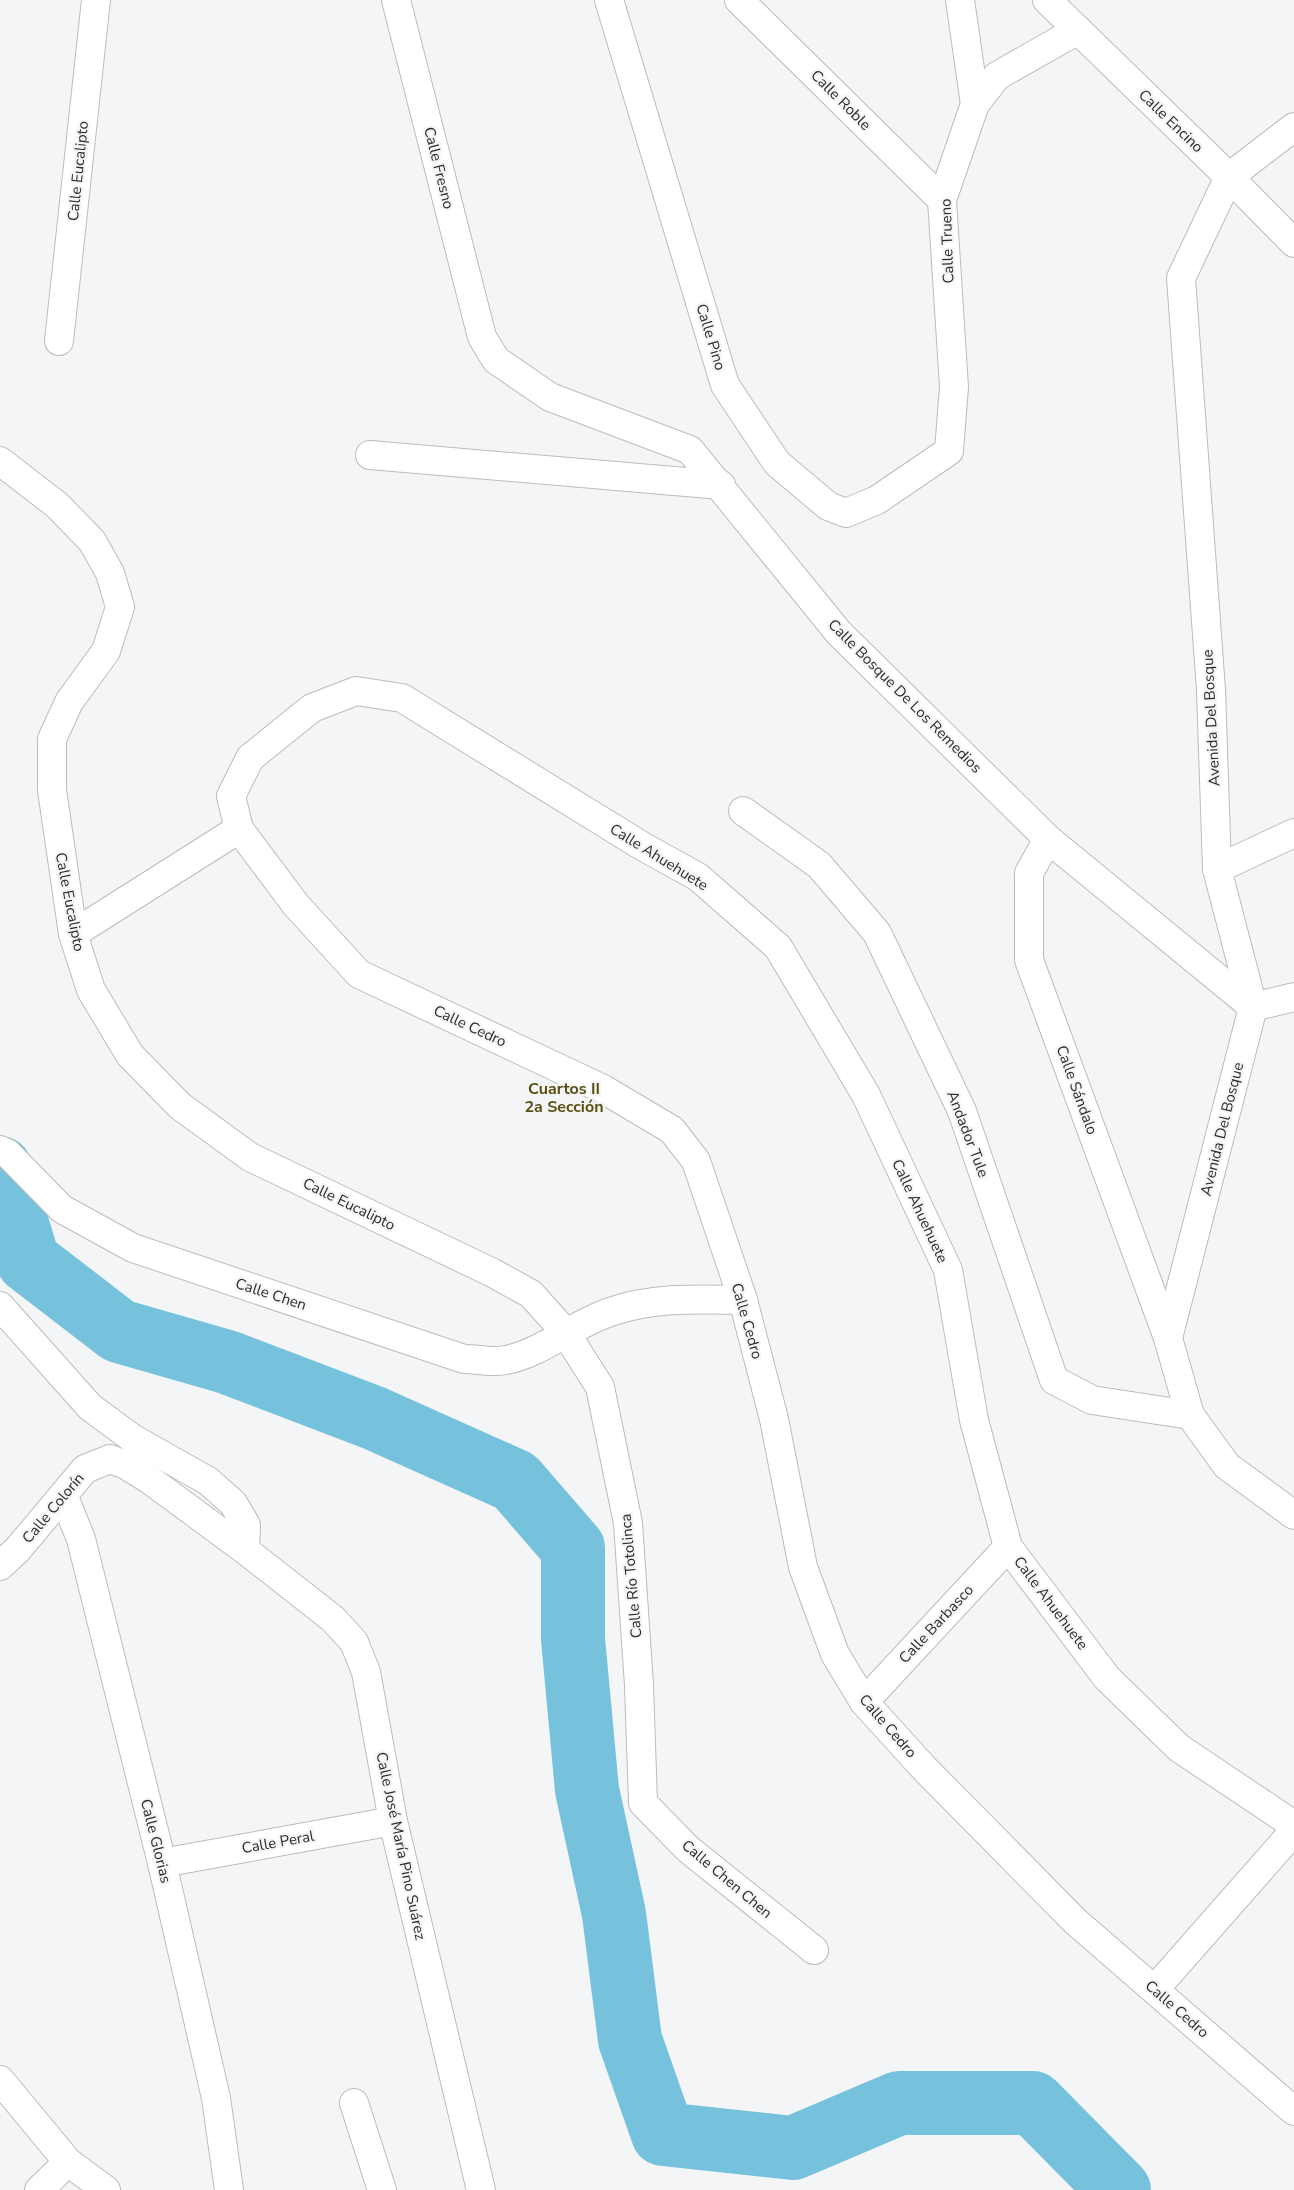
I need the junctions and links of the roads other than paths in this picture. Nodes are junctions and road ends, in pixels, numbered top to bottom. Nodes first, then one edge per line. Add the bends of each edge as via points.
1 (96, 0) edge
2 (396, 0) edge
3 (609, 0) edge
4 (739, 0) edge
5 (960, 0) edge
6 (1047, 0) edge
7 (1078, 30) junction
8 (975, 104) junction
9 (1294, 127) edge
10 (1229, 177) junction
11 (942, 200) junction
12 (1294, 243) edge
13 (482, 336) joint
14 (59, 341) dead end
15 (949, 451) joint
16 (370, 455) dead end
17 (0, 461) edge
18 (721, 485) junction
19 (402, 698) joint
20 (743, 811) dead end
21 (240, 828) junction
22 (1294, 833) edge
23 (1048, 839) junction
24 (1217, 869) junction
25 (74, 934) junction
26 (1294, 996) edge
27 (1253, 1007) junction
28 (3, 1151) edge
29 (743, 1300) junction
30 (0, 1306) edge
31 (565, 1332) junction
32 (1168, 1338) junction
33 (1190, 1415) junction
34 (110, 1458) joint
35 (64, 1497) junction
36 (1294, 1515) edge
37 (1008, 1547) junction
38 (246, 1550) junction
39 (0, 1566) edge
40 (864, 1702) junction
41 (643, 1803) joint
42 (393, 1821) junction
43 (1294, 1825) edge
44 (1294, 1831) edge
45 (162, 1863) junction
46 (814, 1950) dead end
47 (1156, 1989) junction
48 (0, 2080) edge
49 (354, 2103) dead end
50 (1294, 2111) edge
51 (68, 2162) junction
52 (40, 2190) edge
53 (106, 2190) edge
54 (229, 2190) edge
55 (382, 2190) edge
56 (481, 2190) edge

1 - 14 street, Calle Eucalipto
2 - 13 street, Calle Fresno
3 - 15 street, Calle Pino via 725,385 777,463 828,506 846,513 877,500
4 - 11 street, Calle Roble
5 - 8 street
6 - 7 street, Calle Encino
7 - 8 street, Calle Trueno via 997,76
7 - 10 street, Calle Encino
8 - 11 street, Calle Trueno
9 - 10 street, Avenida Del Bosque
10 - 12 street, Calle Encino
10 - 24 street, Avenida Del Bosque via 1181,278 1211,690
11 - 15 street, Calle Trueno via 954,387
13 - 18 street, Calle Bosque De Los Remedios via 496,360 550,397 690,450
16 - 18 street
17 - 25 street, Calle Eucalipto via 57,504 92,541 110,573 120,607 106,651 70,702 52,739 52,790
18 - 23 street, Calle Bosque De Los Remedios via 840,633
19 - 21 street, Calle Cedro via 356,691 312,708 250,758 231,796
19 - 37 street, Calle Ahuehuete via 698,877 778,947 866,1095 948,1270 974,1420
20 - 33 street, Andador Tule via 819,865 877,933 962,1111 1054,1380 1092,1400
21 - 25 street
21 - 29 street, Calle Cedro via 296,905 359,974 603,1089 672,1130 696,1162
22 - 24 street
23 - 27 street, Calle Bosque De Los Remedios
23 - 32 street, Calle Sándalo via 1028,873 1029,960
24 - 27 street, Avenida Del Bosque
25 - 31 street, Calle Eucalipto via 91,990 130,1055 180,1106 250,1157 531,1294
26 - 27 street
27 - 32 street, Avenida Del Bosque
28 - 31 street, Calle Chen via 62,1209 133,1248 464,1358 505,1361 539,1349
29 - 31 street, Calle Chen via 684,1298 646,1304 610,1311
29 - 40 street, Calle Cedro via 774,1419 803,1566 835,1654
30 - 38 street via 90,1407 132,1438 208,1481 233,1503 246,1525
31 - 41 street, Calle Río Totolinca via 600,1387 628,1523
32 - 33 street, Calle Sándalo
33 - 36 street via 1227,1466
34 - 35 street, Calle Colorín via 85,1469
34 - 38 street, Calle José María Pino Suárez via 150,1480
35 - 39 street, Calle Colorín
35 - 45 street, Calle Glorias via 81,1539
37 - 40 street, Calle Barbasco
37 - 43 street, Calle Ahuehuete via 1107,1678 1179,1748
38 - 42 street, Calle José María Pino Suárez via 333,1619 354,1642 366,1672
40 - 47 street, Calle Cedro via 923,1767 1075,1921
41 - 46 street, Calle Chen Chen via 688,1849
42 - 45 street, Calle Peral
42 - 56 street, Calle José María Pino Suárez
44 - 47 street
45 - 54 street, Calle Glorias via 216,2098
47 - 50 street, Calle Cedro
48 - 51 street
49 - 55 street
51 - 52 street
51 - 53 street

